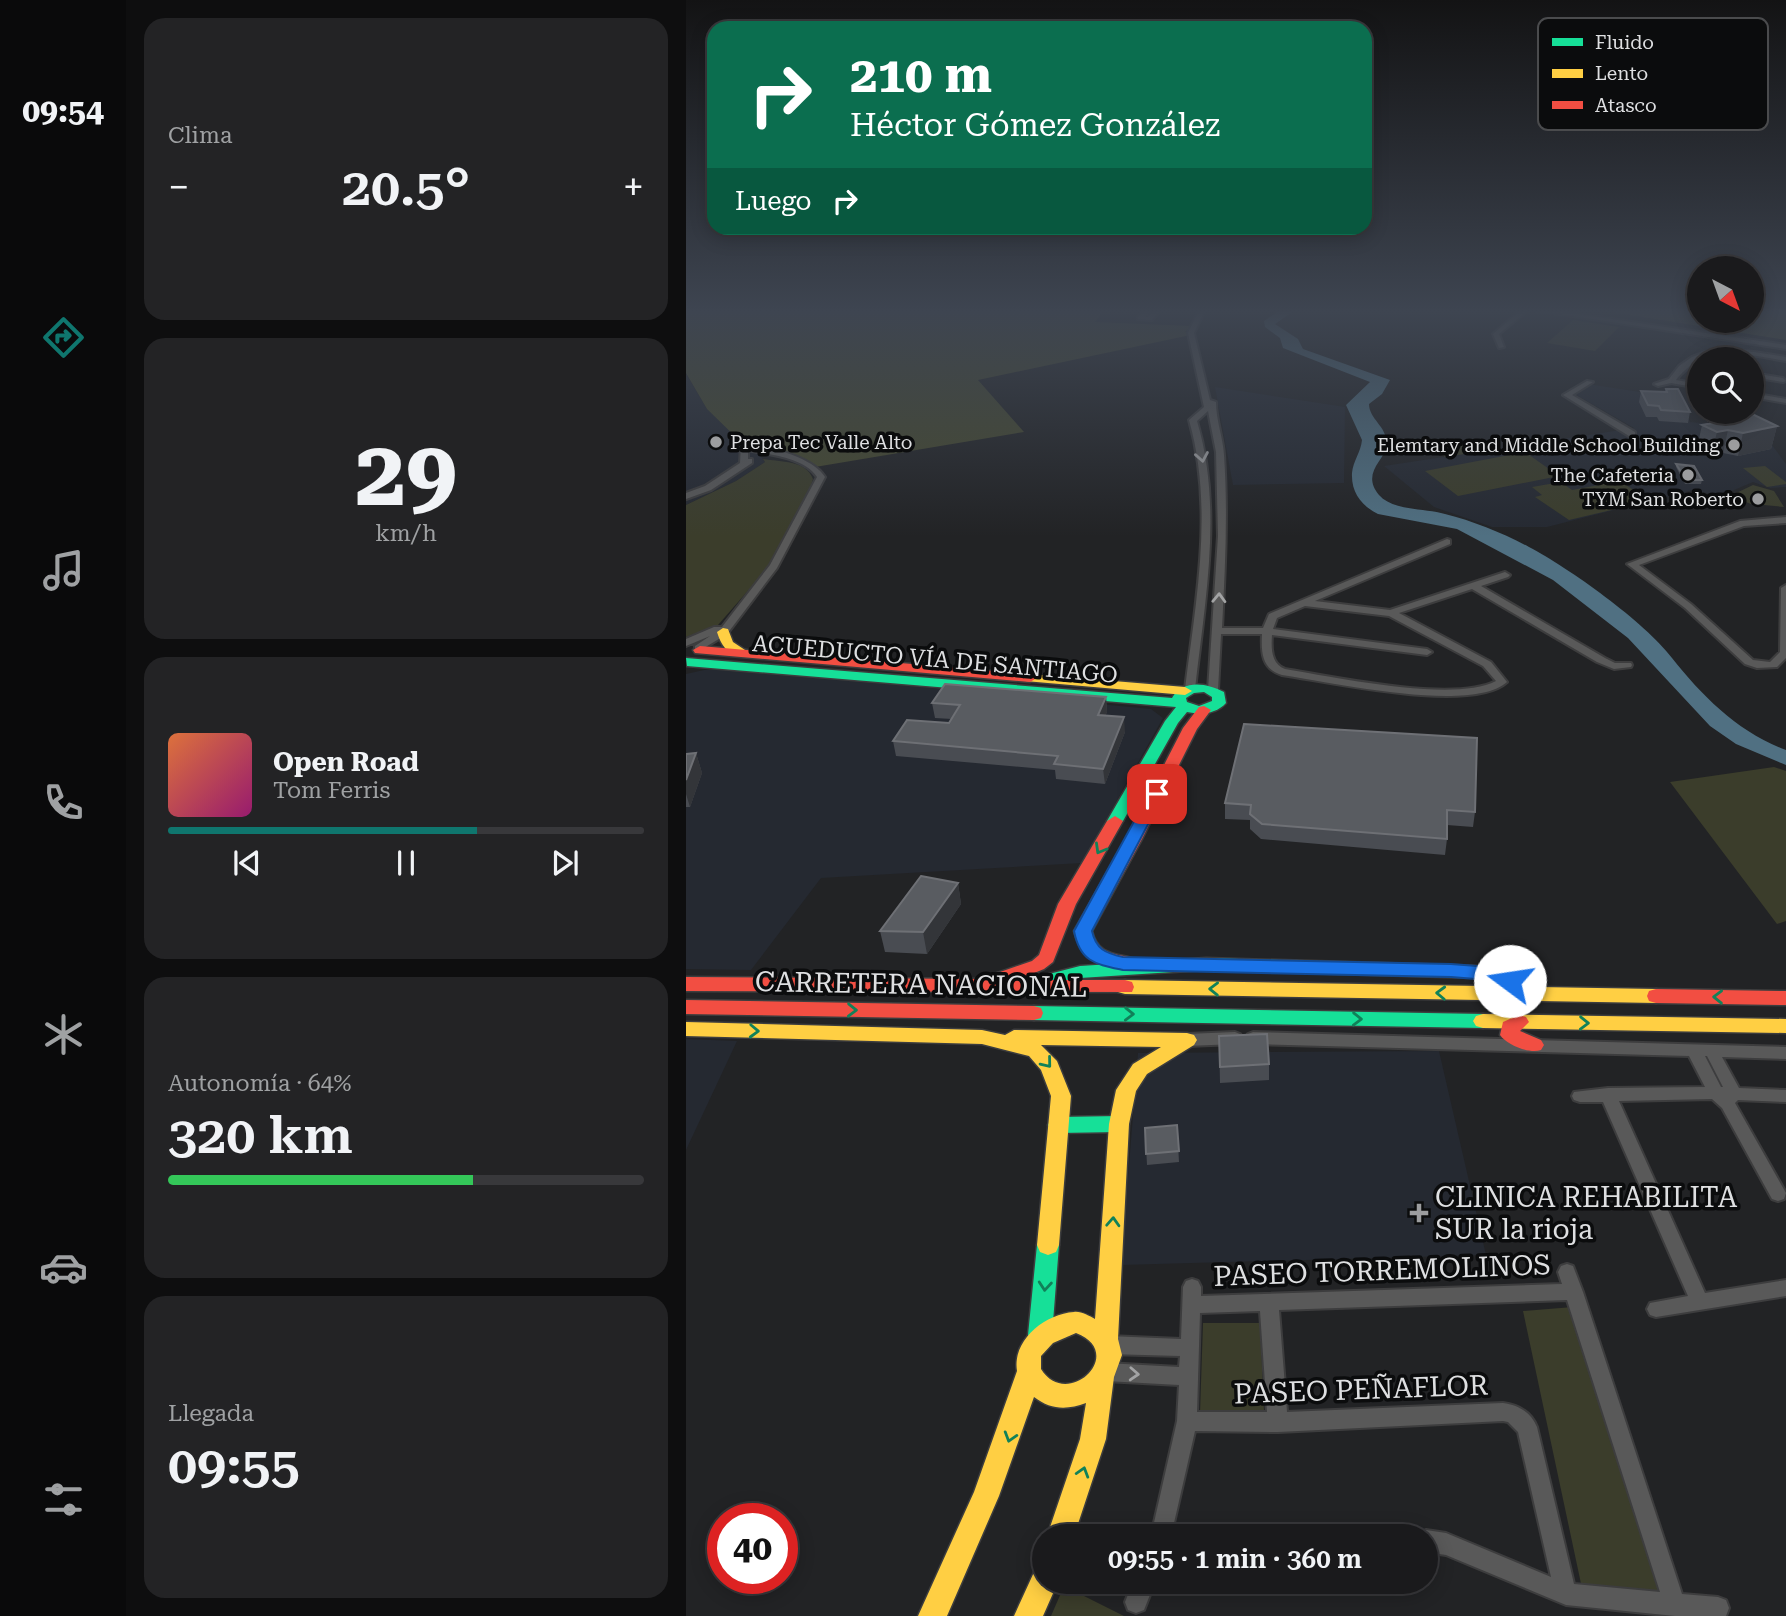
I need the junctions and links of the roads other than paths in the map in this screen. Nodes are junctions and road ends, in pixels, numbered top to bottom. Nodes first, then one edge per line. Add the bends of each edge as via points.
1 (1205, 385) edge
2 (1583, 385) edge
3 (1764, 397) edge
4 (1786, 401) edge
5 (1211, 412) junction
6 (1632, 434) dead end
7 (770, 454) junction
8 (744, 464) junction
9 (708, 488) joint
10 (686, 496) edge
11 (1786, 522) edge
12 (1447, 542) dead end
13 (1203, 569) junction
14 (1219, 569) junction
15 (1505, 575) dead end
16 (1472, 585) junction
17 (1786, 588) edge
18 (1303, 603) junction
19 (1391, 613) junction
20 (731, 618) junction
21 (723, 632) junction
22 (1217, 634) junction
23 (1271, 634) junction
24 (693, 646) edge
25 (1427, 652) dead end
26 (735, 659) junction
27 (686, 662) edge
28 (1627, 665) dead end
29 (686, 672) edge
30 (1213, 690) junction
31 (1139, 698) junction
32 (1185, 698) junction
33 (1204, 710) junction
34 (1172, 721) junction
35 (1190, 728) junction
36 (1206, 964) junction
37 (688, 984) edge
38 (985, 985) junction
39 (1042, 986) junction
40 (1548, 995) junction
41 (1786, 998) edge
42 (686, 1007) edge
43 (1519, 1022) junction
44 (1786, 1026) edge
45 (686, 1029) edge
46 (982, 1037) junction
47 (1187, 1040) junction
48 (1534, 1045) junction
49 (1695, 1052) junction
50 (1712, 1052) junction
51 (1786, 1054) edge
52 (1608, 1094) junction
53 (1580, 1096) dead end
54 (1786, 1096) edge
55 (1726, 1097) junction
56 (1119, 1124) junction
57 (1058, 1125) junction
58 (1778, 1194) dead end
59 (1567, 1272) dead end
60 (1786, 1288) edge
61 (1574, 1292) junction
62 (1192, 1296) joint
63 (1699, 1301) junction
64 (1269, 1304) junction
65 (1656, 1309) dead end
66 (1040, 1335) junction
67 (1107, 1342) junction
68 (1190, 1348) junction
69 (1029, 1372) junction
70 (1104, 1375) junction
71 (1189, 1376) junction
72 (1188, 1421) junction
73 (1278, 1422) junction
74 (1065, 1524) edge
75 (1164, 1524) edge
76 (1438, 1543) edge
77 (1038, 1594) edge
78 (1566, 1594) junction
79 (1675, 1605) junction
80 (1718, 1608) dead end
81 (932, 1616) edge
82 (1028, 1616) edge

1 - 5 street
2 - 6 street via 1567,395
3 - 4 street
5 -> 13 street via 1194,419 1207,485
5 - 14 street via 1222,482
7 - 8 street
7 - 8 street via 744,447
7 - 20 street via 810,464 821,477 774,566
8 - 9 street
9 - 10 street
11 - 17 street via 1747,525 1633,565 1757,665 1773,665 1785,653
12 - 18 street
13 - 14 street
13 - 32 street
22 -> 14 street
15 - 16 street
16 - 19 street
16 - 28 street via 1601,660
18 - 19 street
18 - 23 street via 1269,618
19 - 23 street via 1487,664 1502,682 1487,691 1431,691 1282,672 1270,662
20 - 21 street
20 - 24 street
21 - 24 street
21 - 26 main road
22 - 23 street
22 - 30 street
23 - 25 street
24 - 26 main road, ACUEDUCTO VÍA DE SANTIAGO
24 - 27 main road via 697,656
26 - 27 main road, ACUEDUCTO VÍA DE SANTIAGO
26 - 29 main road
26 - 31 main road, ACUEDUCTO VÍA DE SANTIAGO
26 - 32 main road, ACUEDUCTO VÍA DE SANTIAGO
30 - 32 main road
30 - 33 main road via 1220,695 1219,703
31 - 32 main road, ACUEDUCTO VÍA DE SANTIAGO
31 - 34 main road via 1156,705
32 - 33 main road
32 - 34 main road
33 - 35 main road
34 - 35 main road
34 -> 38 main road via 1068,904 1047,958
35 - 36 main road via 1083,931 1083,940 1092,953 1109,961
36 - 39 main road via 1080,972
36 - 40 main road via 1481,972
37 - 38 main road, CARRETERA NACIONAL
38 - 39 main road, CARRETERA NACIONAL
40 -> 39 main road, CARRETERA NACIONAL
41 -> 40 main road, CARRETERA NACIONAL
42 -> 43 main road, CARRETERA NACIONAL
43 -> 44 main road, CARRETERA NACIONAL
43 - 48 main road via 1510,1027 1510,1035
45 -> 46 main road
46 - 47 main road
46 -> 57 main road via 1022,1044 1049,1062 1061,1096
47 - 48 street
47 - 56 main road via 1140,1069 1126,1090
48 - 49 street
49 - 50 street
49 - 55 street
50 - 51 street
50 - 55 street
52 - 53 street
52 - 55 street
52 - 63 street
54 - 55 street
55 - 58 street
56 - 57 main road
67 -> 56 main road
57 -> 66 main road
59 - 61 street
60 - 63 street
61 - 64 street, PASEO TORREMOLINOS
61 - 79 street
62 - 64 street, PASEO TORREMOLINOS
62 - 68 street
63 - 65 street
64 - 73 street
66 - 67 main road via 1051,1327 1076,1322 1099,1330
66 - 69 main road via 1028,1359
67 - 68 street
67 - 70 main road via 1110,1354
68 - 71 street
69 - 70 main road via 1034,1382 1055,1396 1081,1394
69 -> 81 main road via 981,1517
70 -> 71 street
74 -> 70 main road via 1087,1460
71 - 72 street
72 - 73 street, PASEO PEÑAFLOR
72 - 75 street
73 - 78 street, PASEO PEÑAFLOR via 1513,1414 1527,1427
76 - 78 street
77 - 82 main road
78 - 79 street
79 - 80 street

